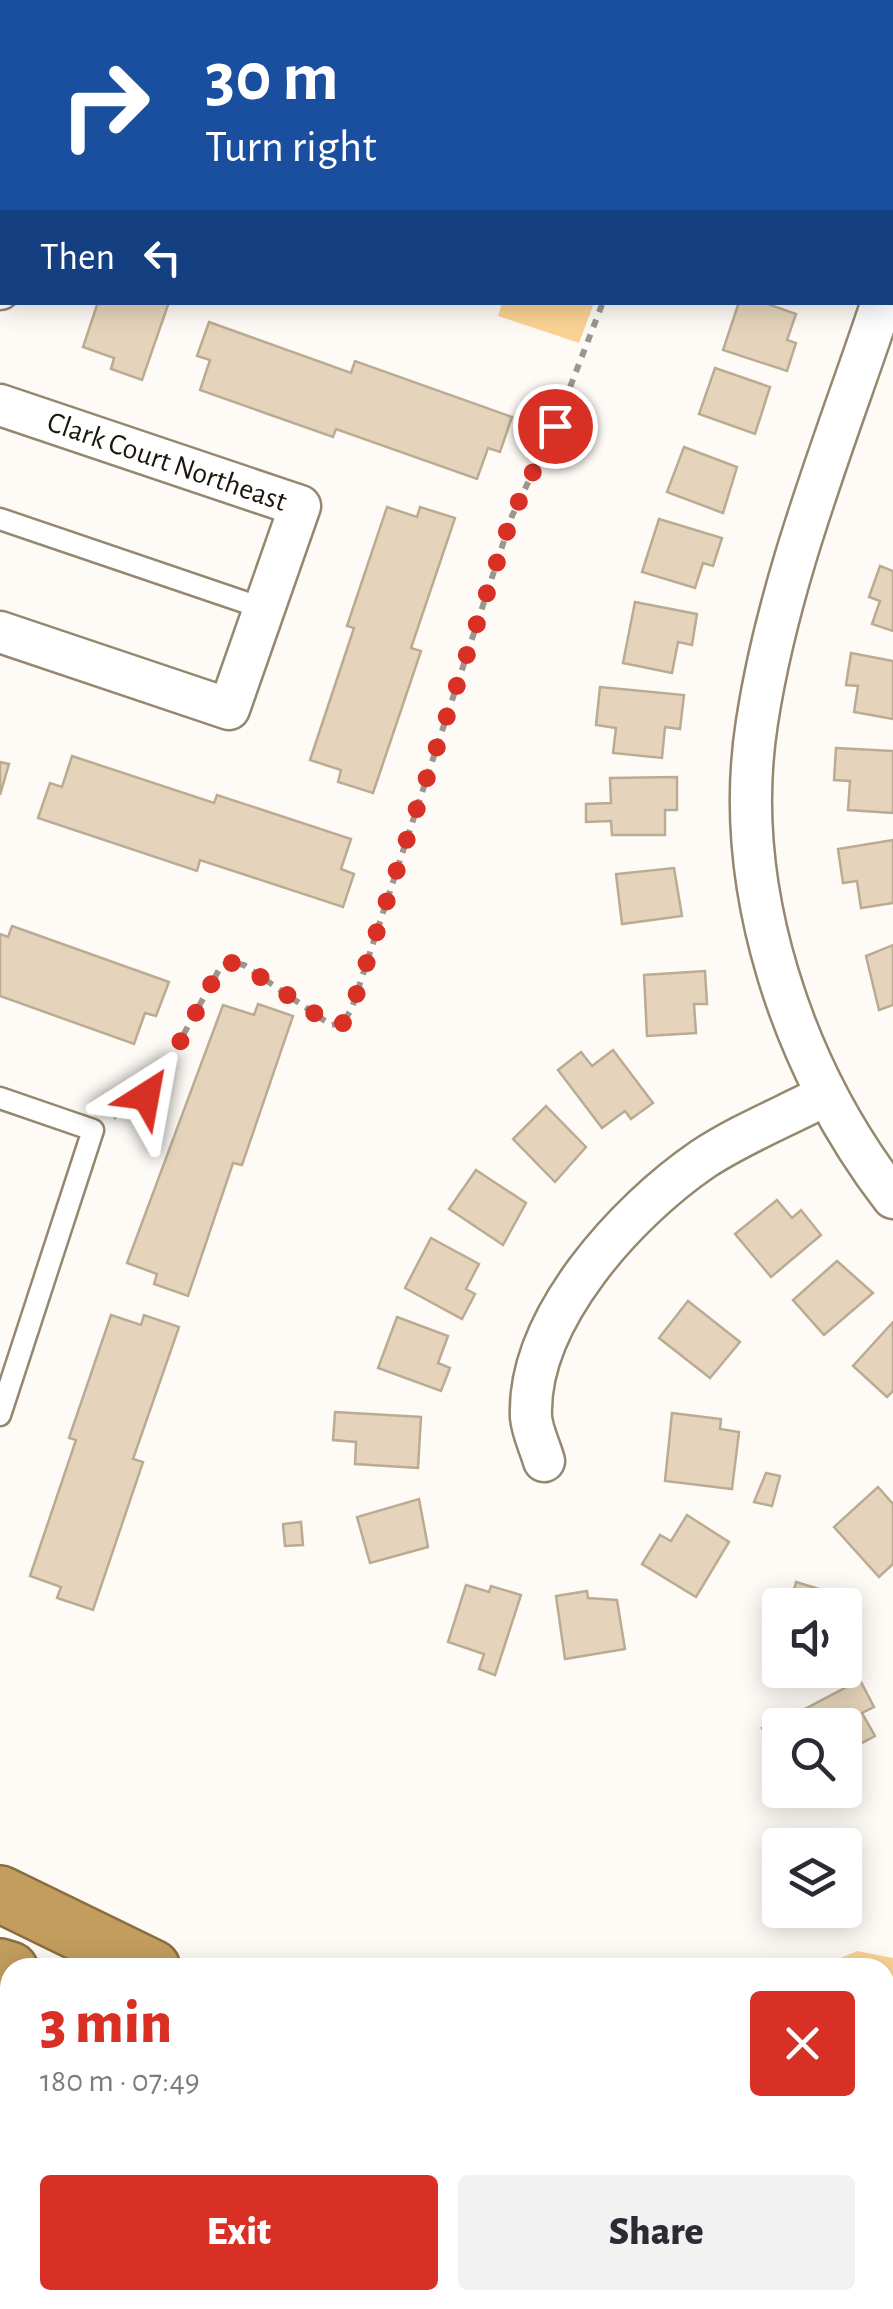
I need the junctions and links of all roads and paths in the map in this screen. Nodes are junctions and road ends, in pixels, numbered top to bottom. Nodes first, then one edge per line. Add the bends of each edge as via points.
1 (602, 305) edge
2 (881, 305) edge
3 (0, 405) edge
4 (0, 519) edge
5 (266, 609) junction
6 (0, 632) edge
7 (826, 1095) junction
8 (0, 1098) edge
9 (93, 1130) junction
10 (893, 1198) edge
11 (0, 1414) edge
12 (544, 1461) dead end
13 (0, 1894) edge
14 (131, 1958) edge

1 - 9 path via 512,516 343,1023 332,1025 228,962 154,1088
2 - 7 street via 786,588 756,724 752,790 766,924
3 - 5 street, Clark Court Northeast via 300,506
4 - 5 lane
5 - 6 street, Clark Court Northeast via 229,709
7 - 10 street
7 - 12 street via 704,1158 626,1226 579,1283 537,1363 531,1419
8 - 9 lane
9 - 11 lane
13 - 14 highway

